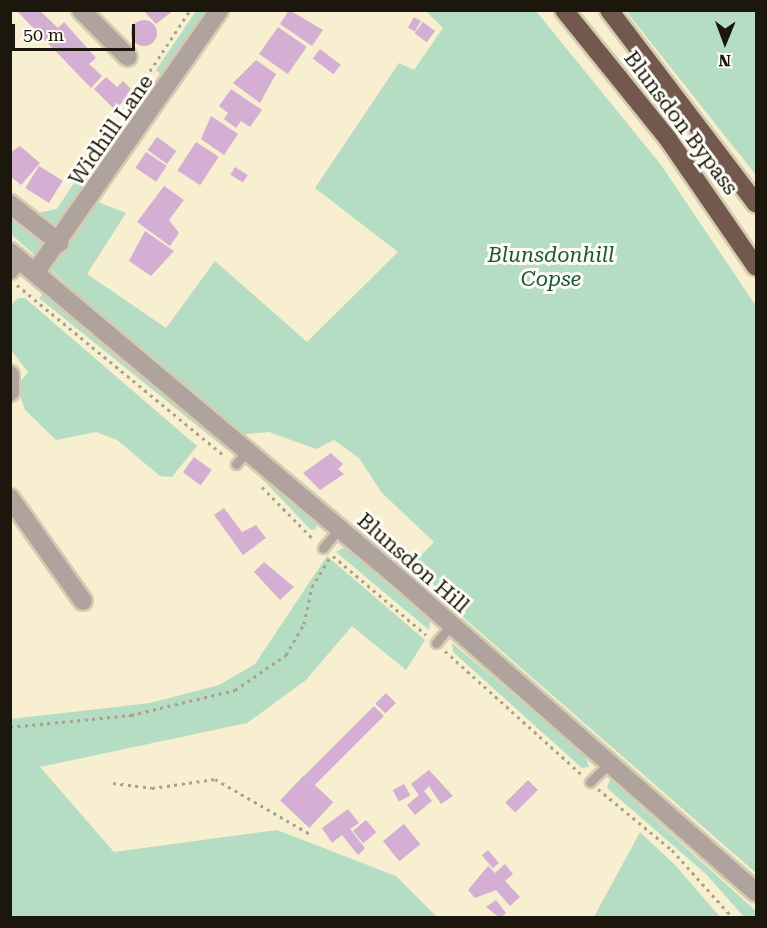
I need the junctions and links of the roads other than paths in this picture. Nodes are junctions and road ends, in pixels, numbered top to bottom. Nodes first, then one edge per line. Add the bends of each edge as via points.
1 (81, 10) edge
2 (219, 10) edge
3 (564, 10) edge
4 (609, 10) edge
5 (128, 57) road end
6 (10, 204) edge
7 (756, 204) edge
8 (60, 243) junction
9 (13, 261) edge
10 (756, 267) edge
11 (35, 273) junction
12 (10, 375) edge
13 (10, 392) edge
14 (10, 498) edge
15 (339, 529) junction
16 (323, 548) road end
17 (83, 601) dead end
18 (451, 625) junction
19 (436, 643) road end
20 (611, 762) junction
21 (590, 782) road end
22 (756, 892) edge

1 - 5 street
2 - 8 street, Widhill Lane
3 - 10 highway, Blunsdon Bypass via 668,139
4 - 7 highway, Blunsdon Bypass
6 - 8 street
8 - 11 street, Widhill Lane
9 - 11 street, Blunsdon Hill
11 - 15 street, Blunsdon Hill via 241,458
12 - 13 street
14 - 17 street
15 - 16 lane
15 - 18 street, Blunsdon Hill
18 - 19 lane
18 - 20 street, Blunsdon Hill
20 - 21 lane
20 - 22 street, Blunsdon Hill

